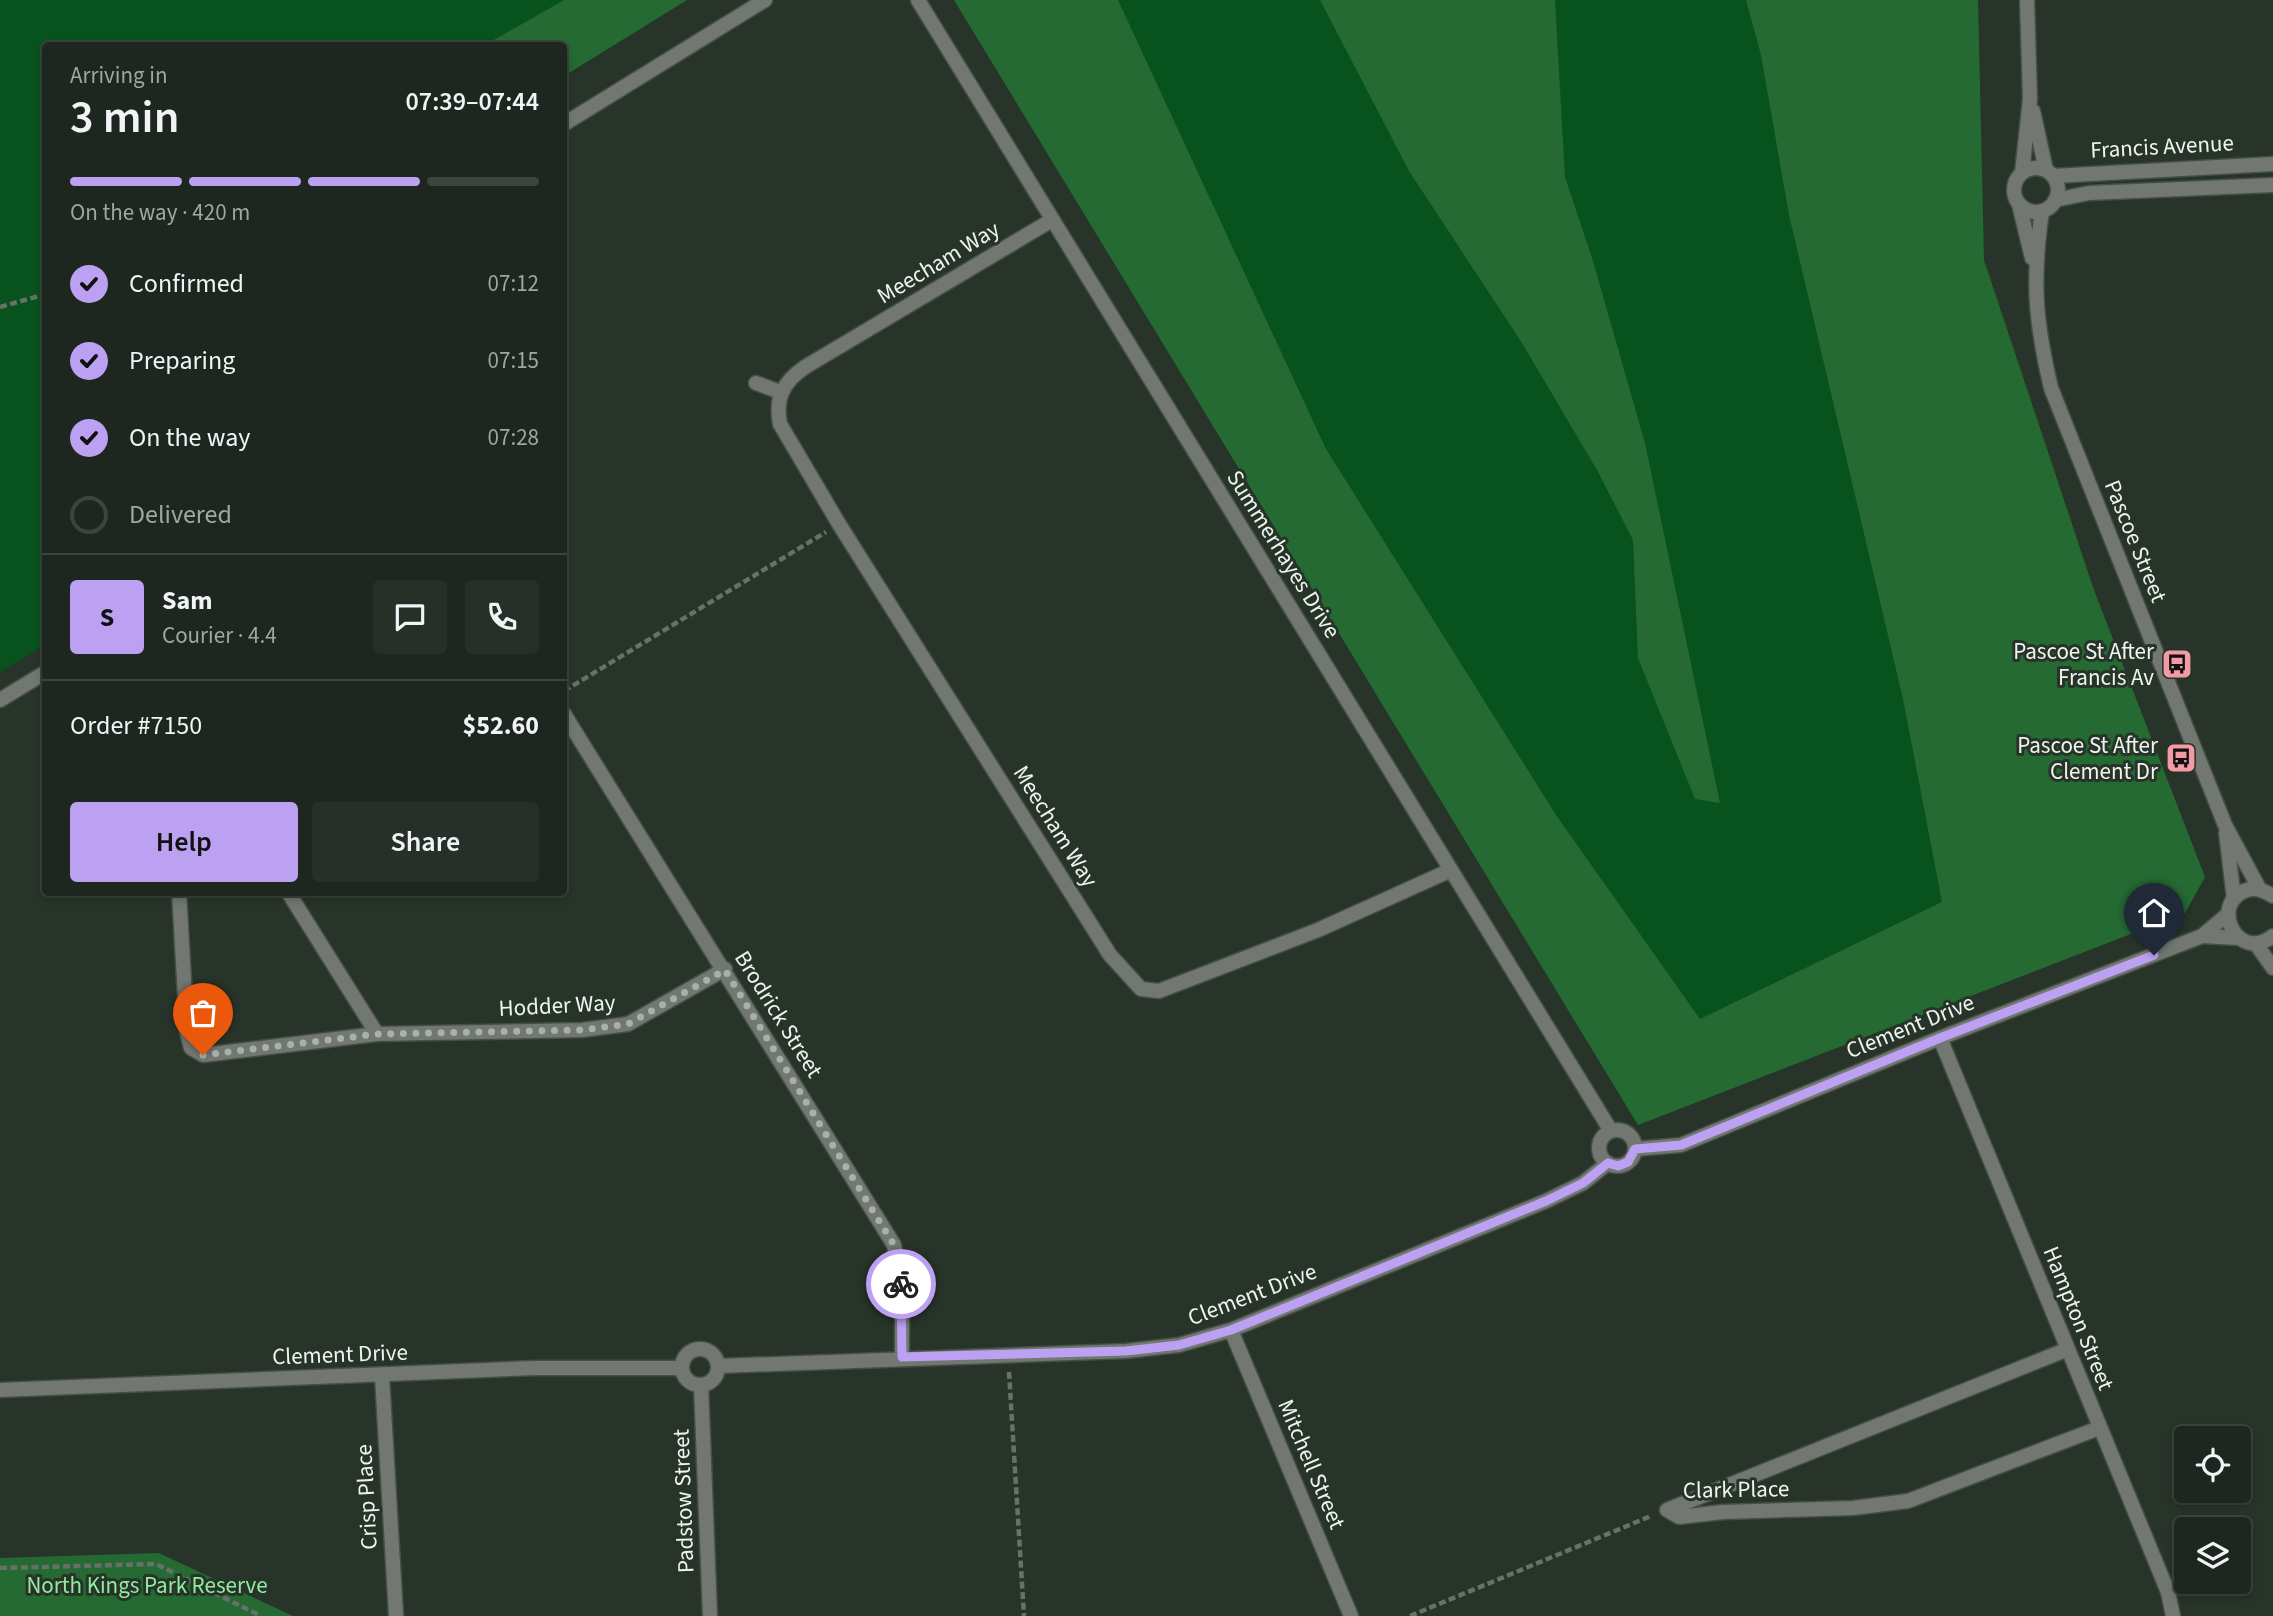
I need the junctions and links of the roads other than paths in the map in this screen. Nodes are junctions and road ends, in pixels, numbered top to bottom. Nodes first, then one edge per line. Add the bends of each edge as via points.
1 (765, 0) edge
2 (918, 0) edge
3 (2028, 0) edge
4 (2030, 99) junction
5 (567, 122) edge
6 (2273, 164) edge
7 (2022, 173) junction
8 (2049, 173) junction
9 (2273, 184) edge
10 (2055, 200) junction
11 (2019, 204) junction
12 (2042, 211) junction
13 (1052, 220) junction
14 (2034, 266) junction
15 (756, 383) dead end
16 (780, 392) junction
17 (42, 675) edge
18 (0, 700) edge
19 (567, 719) edge
20 (2225, 825) junction
21 (1451, 870) junction
22 (2267, 893) edge
23 (179, 896) edge
24 (291, 896) edge
25 (2234, 899) junction
26 (2228, 914) junction
27 (2202, 936) junction
28 (2273, 936) edge
29 (2239, 938) junction
30 (2256, 944) junction
31 (2273, 968) edge
32 (725, 970) junction
33 (377, 1034) junction
34 (1940, 1038) junction
35 (1611, 1131) junction
36 (1635, 1149) junction
37 (1608, 1163) junction
38 (1231, 1330) junction
39 (2068, 1349) junction
40 (902, 1357) junction
41 (718, 1366) junction
42 (681, 1368) junction
43 (382, 1376) junction
44 (701, 1385) junction
45 (0, 1390) edge
46 (2099, 1428) junction
47 (396, 1615) edge
48 (710, 1616) edge
49 (1351, 1616) edge
50 (2173, 1616) edge

1 - 5 street
2 - 13 street, Summerhayes Drive
3 - 4 street
4 - 7 street
4 - 8 street
6 - 8 street, Francis Avenue
7 - 8 street via 2034,168
7 - 11 street via 2014,191
8 - 10 street via 2058,187
9 - 10 street, Francis Avenue via 2089,192
10 - 12 street
11 - 12 street
11 - 14 street, Pascoe Street
12 - 14 street, Pascoe Street
13 - 16 street, Meecham Way via 790,377
13 - 21 street, Summerhayes Drive
14 - 20 street, Pascoe Street via 2036,317 2051,388
15 - 16 street
16 - 21 street, Meecham Way via 780,424 839,524 1110,955 1141,989 1159,991 1269,949
17 - 18 street
19 - 32 street, Brodrick Street
20 - 22 street, Pascoe Street
20 - 25 street, Pascoe Street
21 - 35 street, Summerhayes Drive
22 - 25 street, Pascoe Street via 2245,891
23 - 33 street, Hodder Way via 184,1004 191,1048 203,1055
24 - 33 street
25 - 26 street, Pascoe Street
26 - 27 street, Clement Drive
26 - 29 street
27 - 29 street, Clement Drive
27 - 34 street, Clement Drive
28 - 30 street
29 - 30 street
30 - 31 street
32 - 33 street, Hodder Way via 628,1024 582,1030
32 - 40 street, Brodrick Street via 894,1245 902,1288
34 - 36 street, Clement Drive via 1681,1145
34 - 39 street, Hampton Street
35 - 36 street via 1630,1135
35 - 37 street via 1600,1146
36 - 37 street via 1623,1165
37 - 38 street, Clement Drive via 1583,1183 1546,1201
38 - 40 street, Clement Drive via 1179,1345 1126,1351
38 - 49 street, Mitchell Street
39 - 46 street, Hampton Street
39 - 46 street, Clark Place via 1667,1510 1679,1517 1853,1508 1908,1500
40 - 41 street, Clement Drive
41 - 42 street via 711,1352 696,1349 687,1353
41 - 44 street via 713,1378
42 - 43 street, Clement Drive via 534,1368
42 - 44 street via 690,1382
43 - 45 street, Clement Drive
43 - 47 street, Crisp Place
44 - 48 street, Padstow Street
46 - 50 street, Hampton Street via 2168,1592

